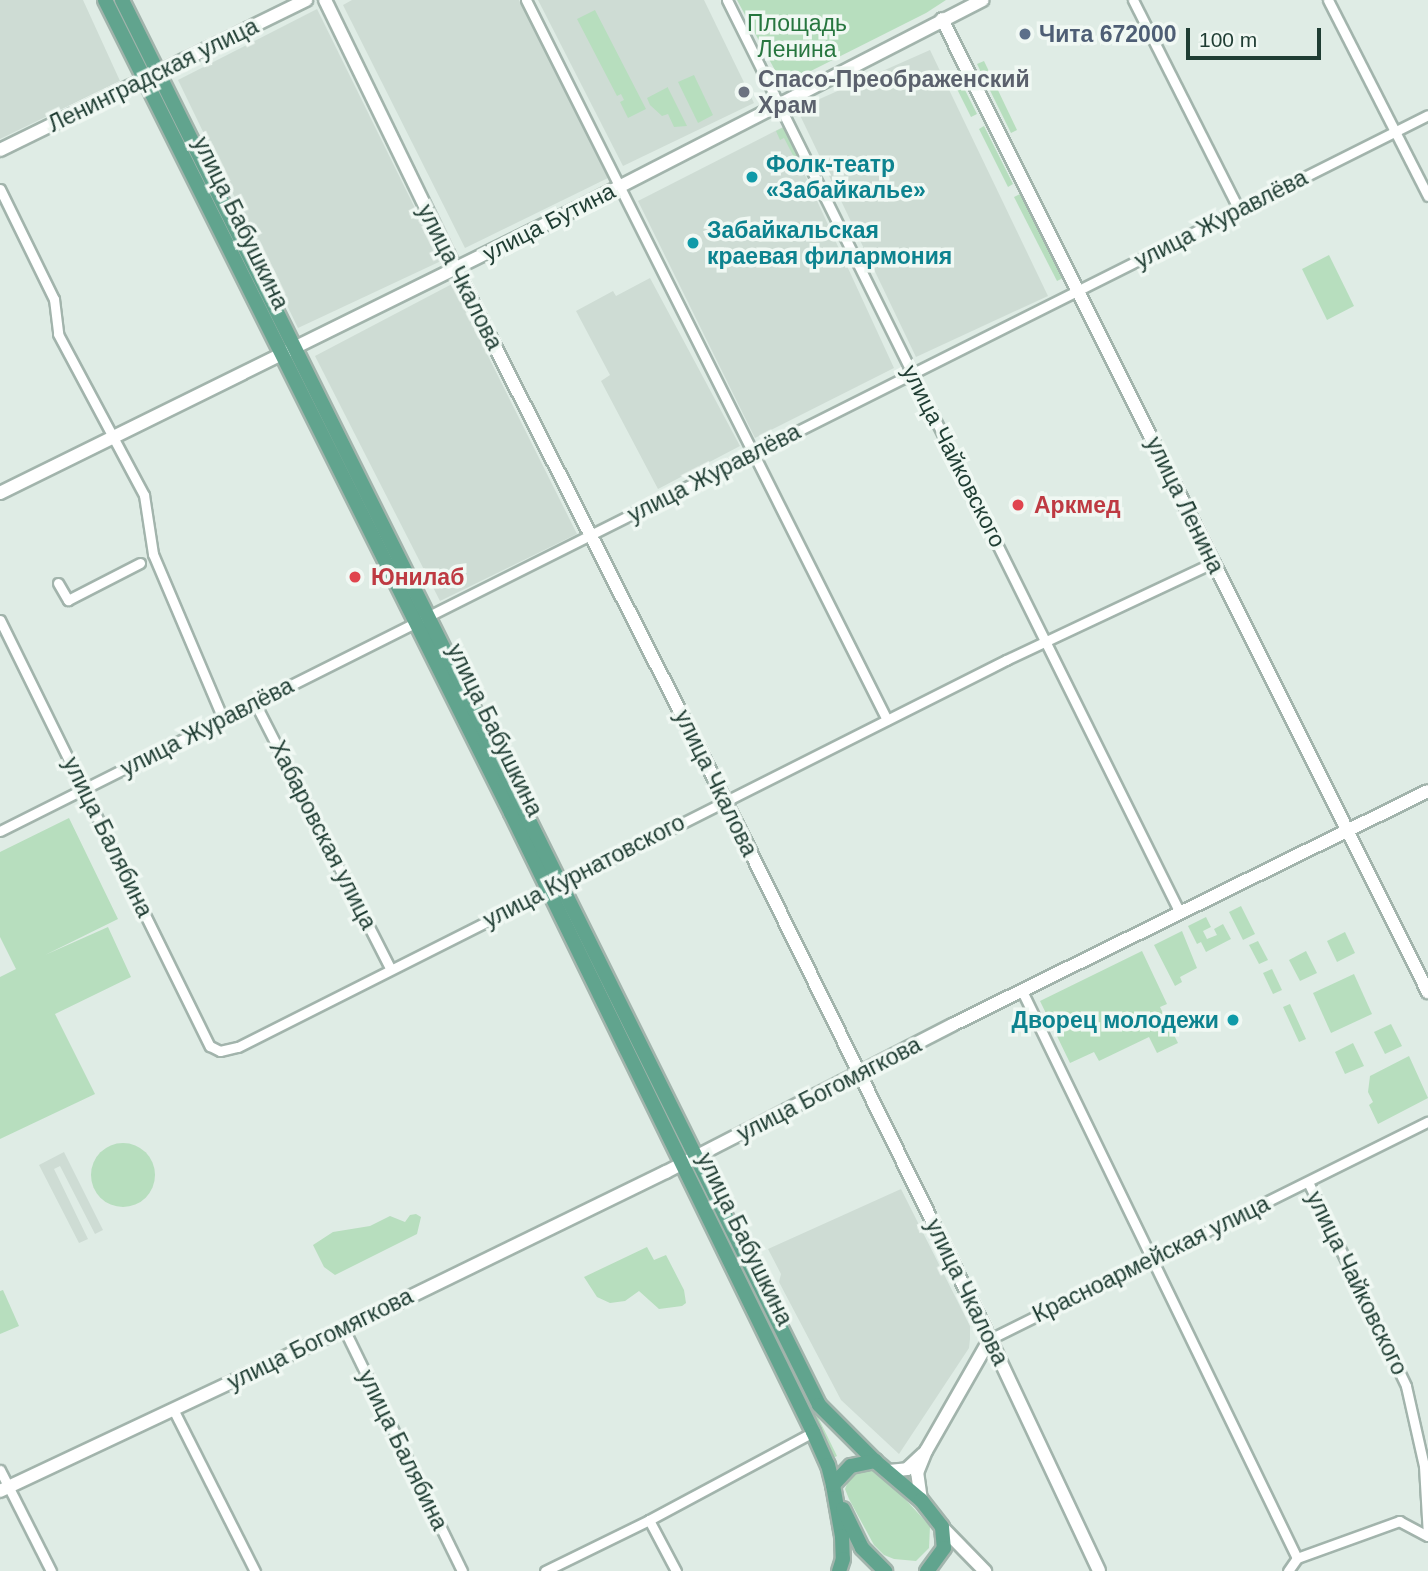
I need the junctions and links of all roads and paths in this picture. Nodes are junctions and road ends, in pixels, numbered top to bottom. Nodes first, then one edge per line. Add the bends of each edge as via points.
1 (105, 0) edge
2 (122, 0) edge
3 (306, 0) edge
4 (324, 0) edge
5 (526, 0) edge
6 (727, 0) edge
7 (982, 0) edge
8 (1133, 0) edge
9 (1328, 0) edge
10 (942, 19) junction
11 (158, 71) junction
12 (143, 78) junction
13 (779, 104) junction
14 (1428, 115) edge
15 (1396, 131) junction
16 (0, 150) edge
17 (621, 186) junction
18 (0, 189) edge
19 (1428, 196) edge
20 (1239, 210) junction
21 (455, 269) junction
22 (1079, 290) junction
23 (296, 349) junction
24 (282, 355) junction
25 (913, 373) junction
26 (115, 438) junction
27 (753, 453) junction
28 (0, 493) edge
29 (592, 534) junction
30 (1214, 562) junction
31 (140, 563) dead end
32 (58, 583) dead end
33 (430, 615) junction
34 (0, 620) edge
35 (417, 624) junction
36 (1047, 641) junction
37 (254, 703) junction
38 (223, 719) junction
39 (887, 720) junction
40 (85, 789) junction
41 (1428, 791) edge
42 (725, 800) junction
43 (1346, 830) junction
44 (0, 831) edge
45 (562, 883) junction
46 (548, 890) junction
47 (1180, 913) junction
48 (390, 968) junction
49 (1022, 990) junction
50 (1428, 992) edge
51 (220, 1051) joint
52 (859, 1072) junction
53 (1428, 1122) edge
54 (689, 1160) junction
55 (1308, 1182) junction
56 (1150, 1261) junction
57 (344, 1329) junction
58 (990, 1339) junction
59 (173, 1409) junction
60 (813, 1432) junction
61 (926, 1451) junction
62 (875, 1461) junction
63 (0, 1470) edge
64 (888, 1471) junction
65 (833, 1485) junction
66 (5, 1489) edge
67 (921, 1500) junction
68 (649, 1520) junction
69 (942, 1527) junction
70 (1427, 1536) edge
71 (1297, 1558) junction
72 (51, 1571) edge
73 (255, 1571) edge
74 (462, 1571) edge
75 (545, 1571) edge
76 (676, 1571) edge
77 (839, 1571) edge
78 (885, 1571) edge
79 (927, 1571) edge
80 (985, 1571) edge
81 (1099, 1571) edge
82 (1287, 1571) edge

1 - 12 main road, улица Бабушкина
2 - 11 main road, улица Бабушкина
3 - 11 main road, Ленинградская улица
4 - 21 main road, улица Чкалова
5 - 17 street
6 - 13 street, улица Чайковского
7 - 10 main road, улица Бутина
8 - 20 street
9 - 15 street
10 - 13 main road, улица Бутина
10 - 22 main road, улица Ленина
11 - 12 main road, Ленинградская улица
11 - 23 main road, улица Бабушкина
12 - 16 main road, Ленинградская улица
12 - 24 main road, улица Бабушкина
13 - 17 main road, улица Бутина
13 - 25 street, улица Чайковского
14 - 15 street, улица Журавлёва
15 - 19 street
15 - 20 street, улица Журавлёва
17 - 21 main road, улица Бутина
17 - 27 street
18 - 26 street via 54,299 58,334
20 - 22 street, улица Журавлёва
21 - 23 main road, улица Бутина
21 - 29 main road, улица Чкалова
22 - 25 street, улица Журавлёва
22 - 30 main road, улица Ленина
23 - 24 main road, улица Бутина
23 - 33 main road, улица Бабушкина
24 - 26 main road, улица Бутина
24 - 35 main road, улица Бабушкина
25 - 27 street, улица Журавлёва
25 - 36 street, улица Чайковского
26 - 28 main road, улица Бутина
26 - 38 street via 144,495 153,554
27 - 29 street, улица Журавлёва
27 - 39 street
29 - 33 street, улица Журавлёва
29 - 42 main road, улица Чкалова
30 - 36 street, улица Курнатовского
30 - 43 main road, улица Ленина
31 - 32 street via 68,600
33 - 35 street, улица Журавлёва
33 - 45 main road, улица Бабушкина
34 - 40 street, улица Балябина
35 - 37 street, улица Журавлёва
35 - 46 main road, улица Бабушкина
36 - 39 street, улица Курнатовского
36 - 47 street, улица Чайковского
37 - 38 street, улица Журавлёва
37 - 48 street, Хабаровская улица
38 - 40 street, улица Журавлёва
39 - 42 street, улица Курнатовского
40 - 44 street, улица Журавлёва
40 - 51 street, улица Балябина via 210,1046
41 - 43 main road, улица Богомягкова
42 - 45 street, улица Курнатовского
42 - 52 main road, улица Чкалова
43 - 47 main road, улица Богомягкова
43 - 50 main road, улица Ленина
45 - 46 street, улица Курнатовского
45 - 54 main road, улица Бабушкина
46 - 48 street, улица Курнатовского
46 - 54 main road, улица Бабушкина
47 - 49 main road, улица Богомягкова
48 - 51 street, улица Курнатовского via 238,1047
49 - 52 main road, улица Богомягкова
49 - 56 street
52 - 54 main road, улица Богомягкова
52 - 58 main road, улица Чкалова
53 - 55 street, Красноармейская улица
54 - 57 main road, улица Богомягкова
54 - 60 main road, улица Бабушкина
54 - 62 main road, улица Бабушкина via 818,1405
55 - 56 street, Красноармейская улица
55 - 70 street, улица Чайковского via 1406,1386 1424,1466
56 - 58 street, Красноармейская улица
56 - 71 street
57 - 59 main road, улица Богомягкова
57 - 74 street, улица Балябина
58 - 61 main road
58 - 81 main road, улица Чкалова
59 - 66 main road, улица Богомягкова
59 - 73 street
60 - 65 main road, улица Бабушкина
60 - 68 street
61 - 64 main road via 907,1469
61 - 67 main road via 917,1473
62 - 64 main road, улица Бабушкина
62 - 65 main road via 851,1466
63 - 66 street
64 - 67 main road, улица Бабушкина
65 - 77 main road via 842,1536
65 - 78 main road via 862,1548
66 - 72 street
67 - 69 main road, улица Бабушкина
68 - 75 street
68 - 76 street
69 - 79 main road via 944,1548
69 - 80 main road
70 - 71 street via 1399,1521
71 - 82 street

